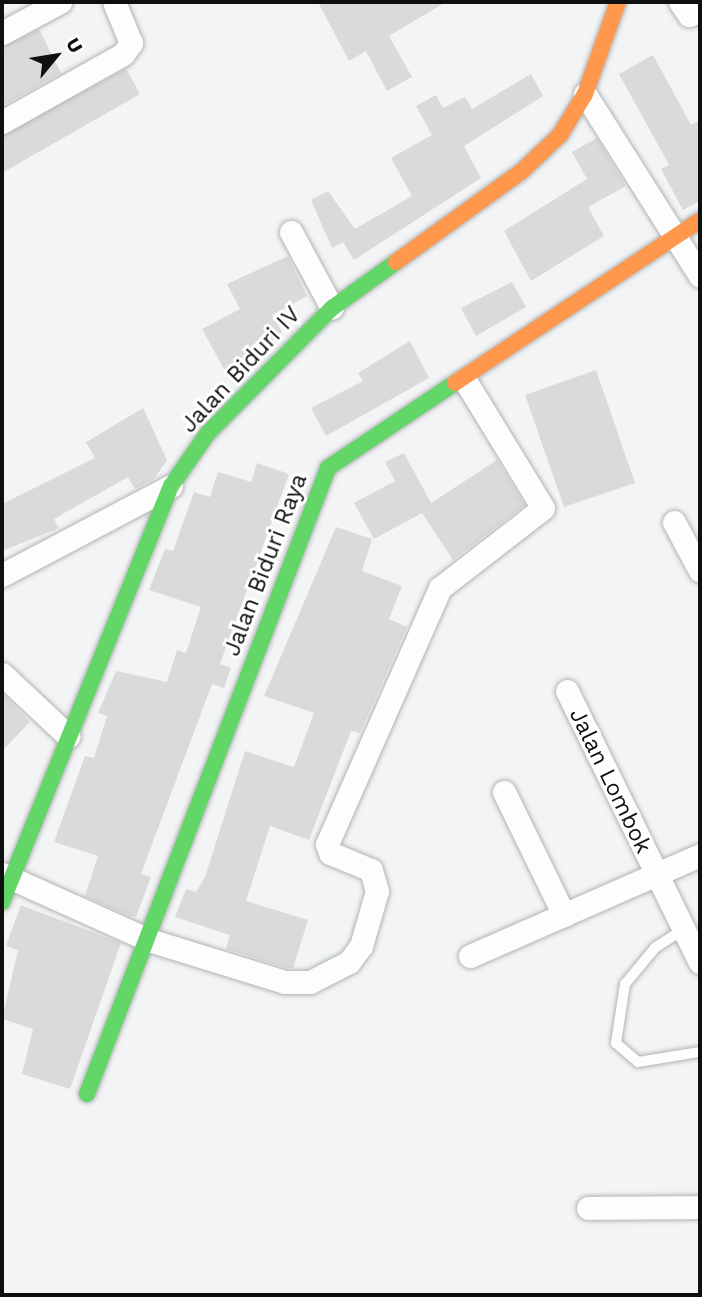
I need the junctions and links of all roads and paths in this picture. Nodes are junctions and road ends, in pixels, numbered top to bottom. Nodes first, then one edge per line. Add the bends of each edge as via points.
1 (60, 2) edge
2 (114, 2) edge
3 (618, 2) edge
4 (680, 2) edge
5 (700, 10) edge
6 (2, 33) edge
7 (585, 94) junction
8 (2, 122) edge
9 (700, 220) edge
10 (291, 232) dead end
11 (674, 238) junction
12 (700, 276) edge
13 (332, 308) junction
14 (465, 380) junction
15 (171, 486) junction
16 (674, 522) dead end
17 (700, 571) edge
18 (2, 575) edge
19 (2, 674) edge
20 (567, 691) dead end
21 (68, 736) junction
22 (504, 792) dead end
23 (700, 855) edge
24 (654, 870) junction
25 (4, 885) edge
26 (564, 915) junction
27 (684, 929) junction
28 (149, 940) junction
29 (470, 956) dead end
30 (700, 962) edge
31 (700, 1052) edge
32 (87, 1094) dead end
33 (700, 1207) edge
34 (588, 1208) dead end

1 - 6 street
2 - 8 street via 128,49
3 - 7 street, Jalan Biduri IV
4 - 5 street via 689,15
7 - 11 street
7 - 13 street, Jalan Biduri IV via 560,135 522,171
9 - 11 street, Jalan Biduri Raya
10 - 13 street
11 - 12 street
11 - 14 street, Jalan Biduri Raya
13 - 15 street, Jalan Biduri IV via 208,433
14 - 28 street, Jalan Biduri Raya via 328,468
14 - 28 street via 543,508 440,588 327,844 330,853 371,870 377,891 361,946 335,972 285,982
15 - 18 street
15 - 21 street, Jalan Biduri IV
16 - 17 street
19 - 21 street
20 - 24 street, Jalan Lombok
21 - 25 street, Jalan Biduri IV
22 - 26 street
23 - 24 street
24 - 26 street
24 - 27 street, Jalan Lombok
25 - 28 street
26 - 29 street
27 - 30 street, Jalan Lombok
27 - 31 lane via 655,948 625,984 616,1043 638,1062
28 - 32 street, Jalan Biduri Raya
33 - 34 street

